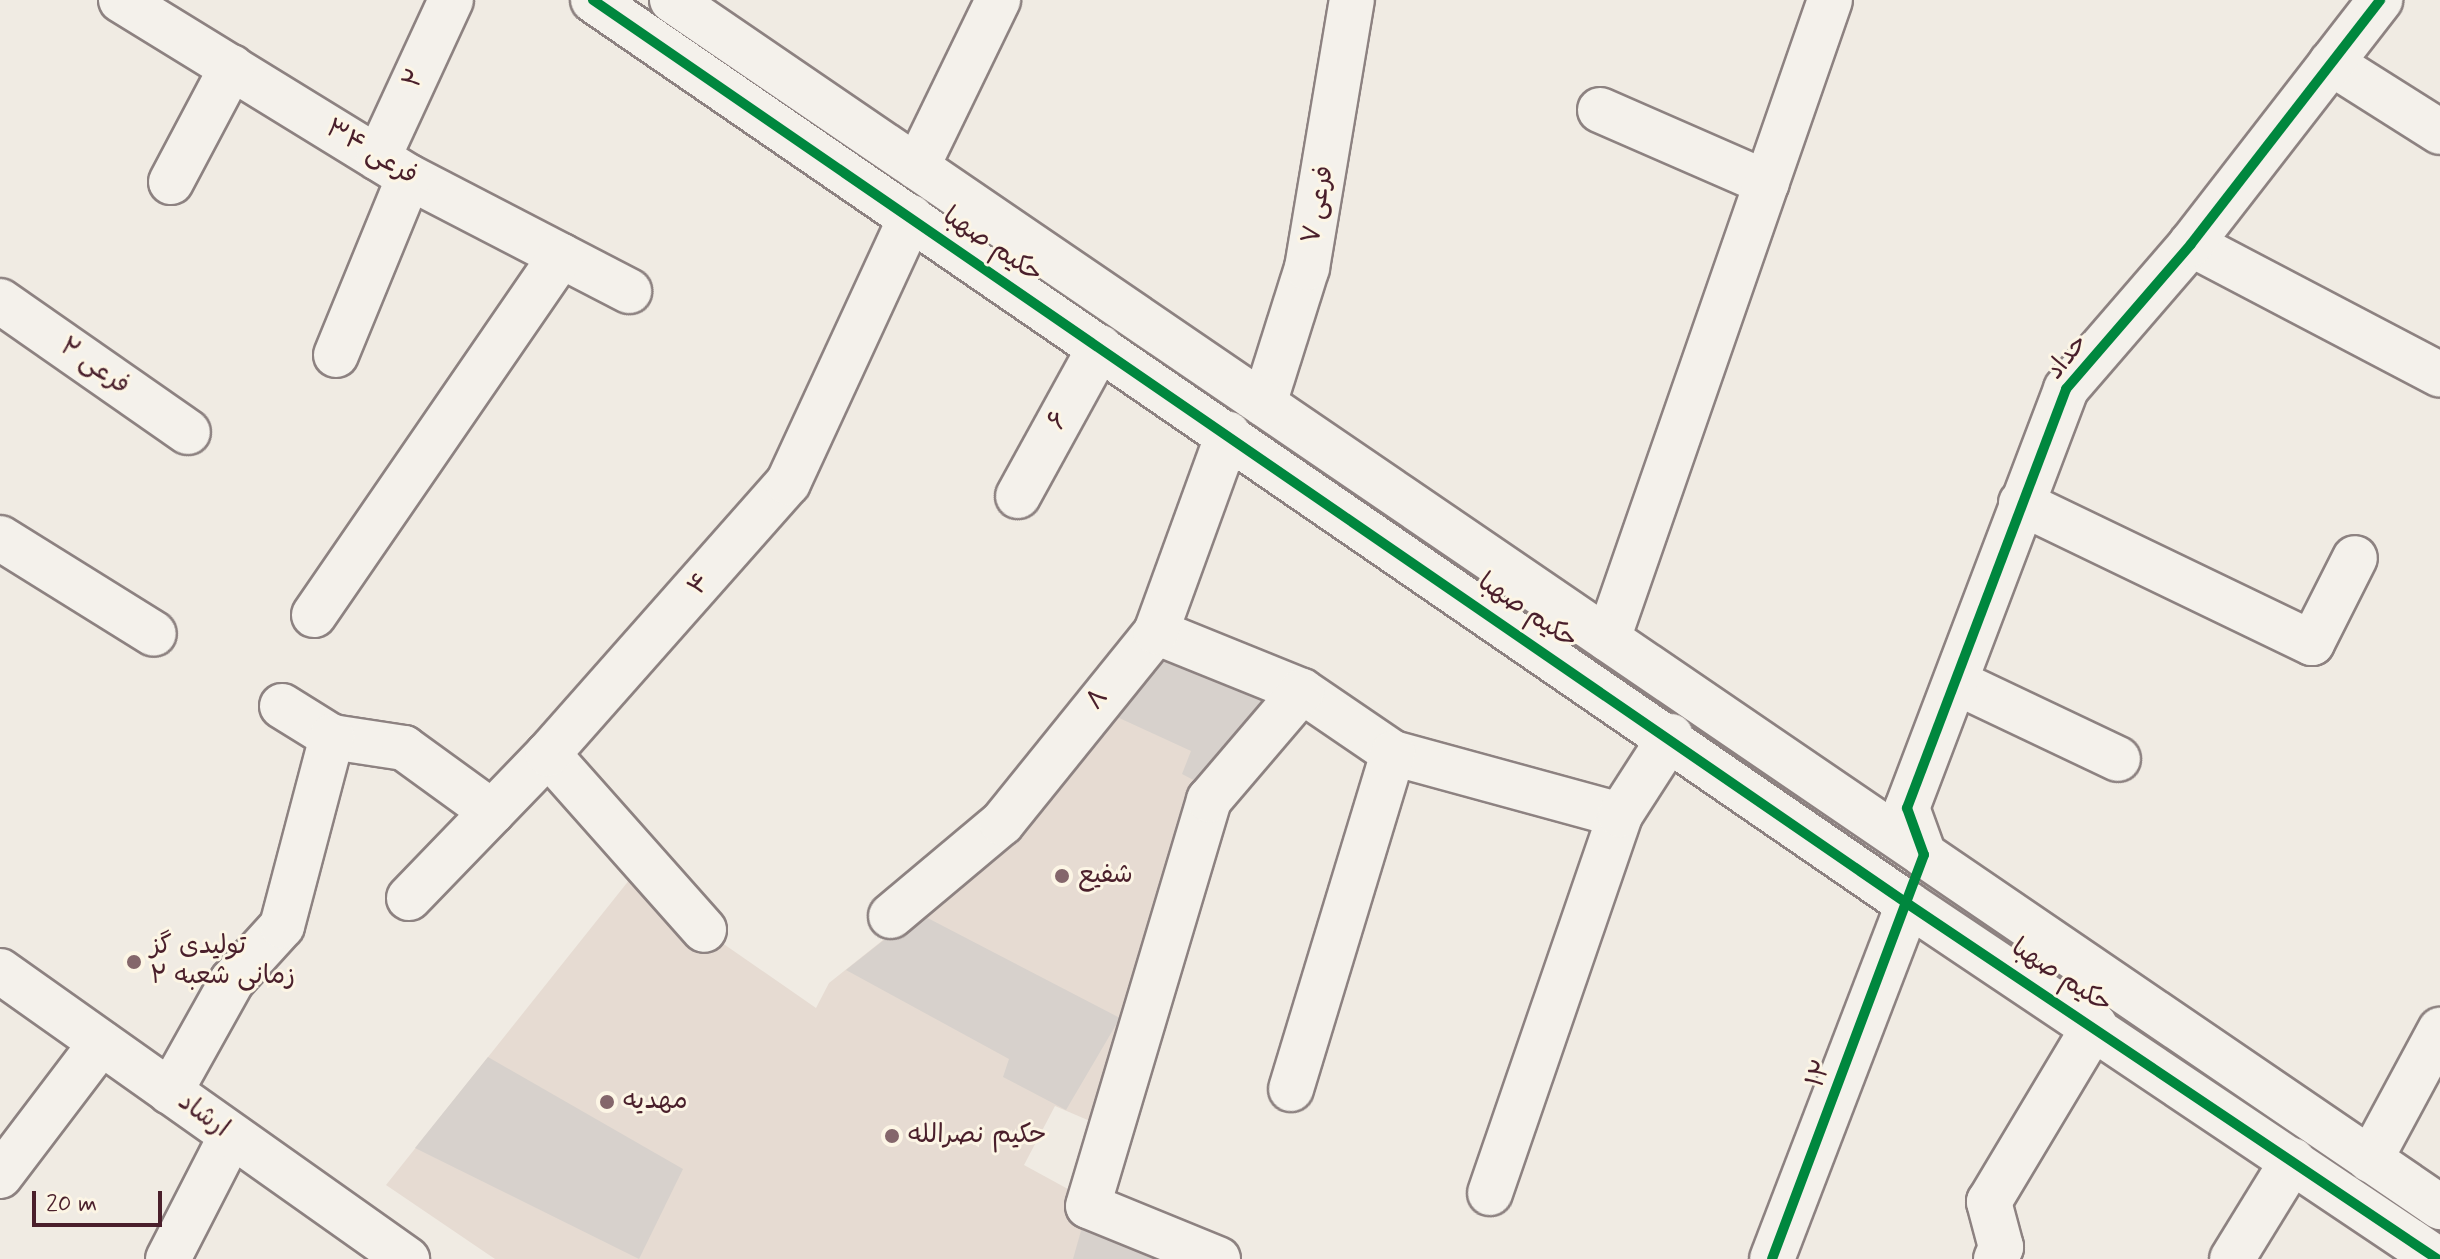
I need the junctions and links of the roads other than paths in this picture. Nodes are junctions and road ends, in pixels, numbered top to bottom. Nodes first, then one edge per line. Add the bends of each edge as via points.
1 (121, 0) edge
2 (451, 0) edge
3 (593, 0) edge
4 (672, 0) edge
5 (998, 0) edge
6 (1352, 0) edge
7 (1830, 0) edge
8 (2380, 0) edge
9 (2331, 63) junction
10 (232, 67) junction
11 (1600, 110) dead end
12 (2440, 132) edge
13 (917, 167) junction
14 (394, 168) junction
15 (171, 182) dead end
16 (1767, 183) junction
17 (911, 217) junction
18 (2191, 244) junction
19 (561, 256) junction
20 (629, 291) dead end
21 (0, 301) edge
22 (1100, 347) junction
23 (336, 355) dead end
24 (2440, 375) edge
25 (1264, 404) junction
26 (188, 432) dead end
27 (1228, 434) junction
28 (1018, 496) dead end
29 (2021, 503) junction
30 (0, 538) edge
31 (2355, 558) dead end
32 (314, 615) dead end
33 (1156, 632) junction
34 (154, 634) dead end
35 (1608, 639) junction
36 (1958, 683) junction
37 (1302, 691) junction
38 (282, 706) dead end
39 (1671, 736) junction
40 (332, 737) junction
41 (1393, 753) junction
42 (548, 754) junction
43 (2118, 759) dead end
44 (492, 812) junction
45 (1620, 815) junction
46 (1924, 855) junction
47 (409, 898) dead end
48 (1908, 904) junction
49 (891, 916) dead end
50 (704, 930) dead end
51 (0, 971) edge
52 (2095, 1025) junction
53 (2440, 1030) edge
54 (101, 1043) junction
55 (1291, 1089) dead end
56 (170, 1092) junction
57 (231, 1136) junction
58 (2293, 1160) junction
59 (2370, 1160) junction
60 (0, 1176) edge
61 (1490, 1193) dead end
62 (2439, 1204) edge
63 (1775, 1258) edge
64 (168, 1259) edge
65 (407, 1259) edge
66 (1218, 1259) edge
67 (1996, 1259) edge
68 (2232, 1259) edge
69 (2437, 1259) edge

1 - 10 street, فرعی ۳۴
2 - 14 street, ۲
3 - 17 street, حکیم صهبا
4 - 13 street, حکیم صهبا
5 - 13 street
6 - 25 street, فرعی ۷ via 1307,268
7 - 16 street
8 - 9 street, حداد
9 - 12 street
9 - 18 street, حداد
10 - 14 street, فرعی ۳۴
10 - 15 street
11 - 16 street
13 - 25 street, حکیم صهبا
14 - 19 street, فرعی ۳۴
14 - 23 street, ۲
16 - 35 street
17 - 22 street, حکیم صهبا
17 - 42 street, ۴ via 788,483
18 - 24 street
18 - 29 street, حداد via 2066,389
19 - 20 street, فرعی ۳۴
19 - 32 street
21 - 26 street, فرعی ۲
22 - 27 street, حکیم صهبا
22 - 28 street, ۶
25 - 35 street, حکیم صهبا
27 - 33 street, ۸
27 - 39 street, حکیم صهبا
29 - 31 street via 2312,643
29 - 36 street, حداد
30 - 34 street
33 - 37 street
33 - 49 street, ۸ via 1002,823
35 - 46 street, حکیم صهبا
36 - 43 street
36 - 46 street, حداد via 1907,808
37 - 41 street
37 - 66 street via 1209,800 1088,1206
38 - 40 street
39 - 45 street
39 - 48 street, حکیم صهبا
40 - 44 street via 404,748
40 - 56 street via 282,926 232,981
41 - 45 street
41 - 55 street
42 - 44 street, ۴
42 - 50 street
44 - 47 street, ۴
45 - 61 street
46 - 48 street, ۱۲
46 - 59 street, حکیم صهبا
48 - 52 street, حکیم صهبا
48 - 63 street, ۱۲
51 - 54 street, ارشاد
52 - 58 street, حکیم صهبا
52 - 67 street via 1989,1202 2001,1247
53 - 59 street
54 - 56 street, ارشاد
54 - 60 street
56 - 57 street, ارشاد
57 - 64 street
57 - 65 street, ارشاد
58 - 68 street
58 - 69 street, حکیم صهبا
59 - 62 street, حکیم صهبا

